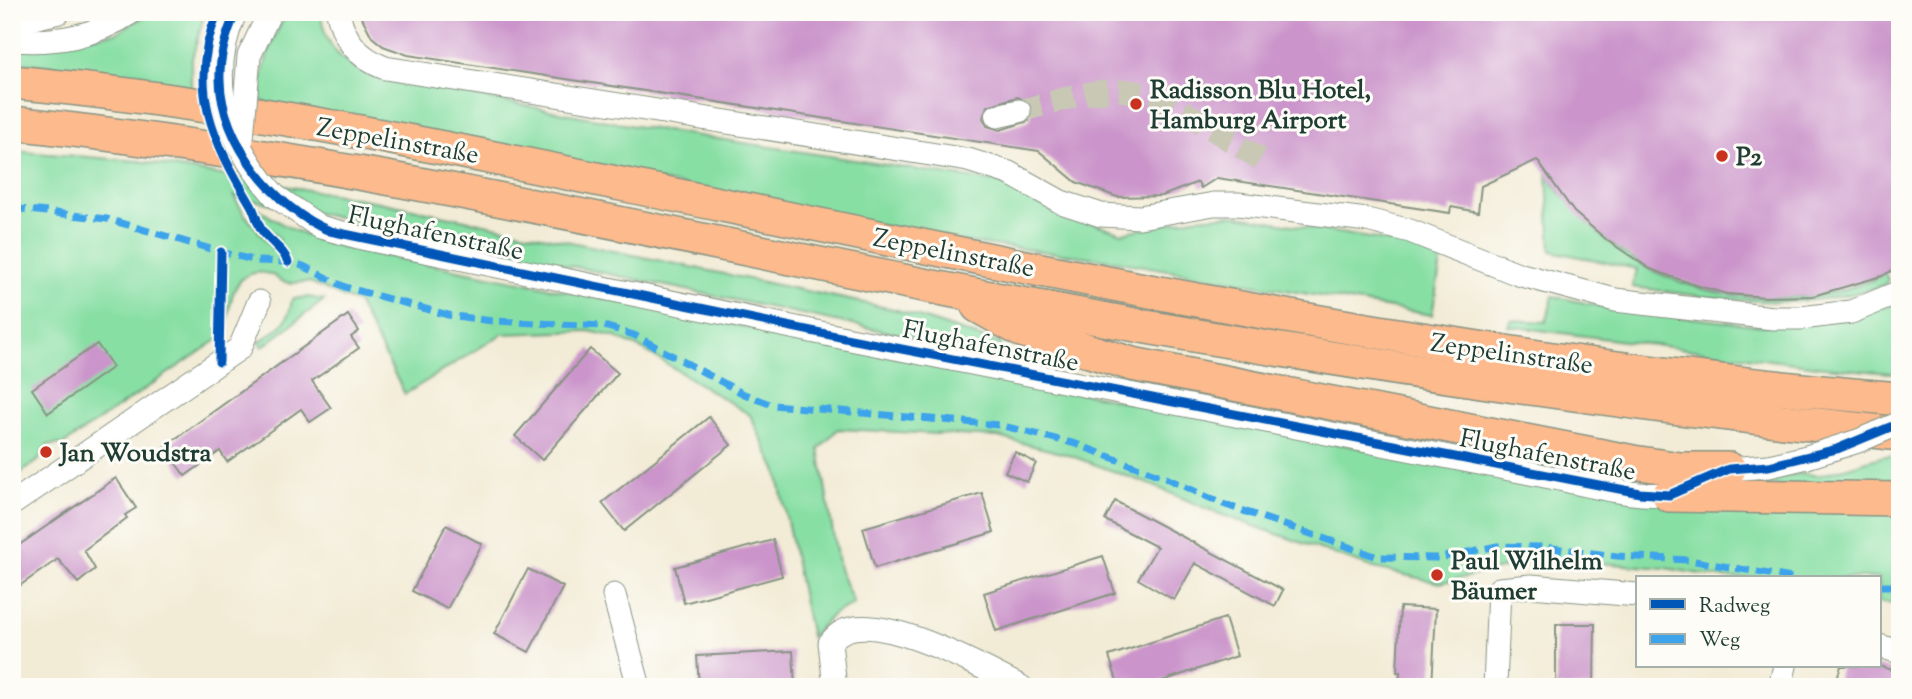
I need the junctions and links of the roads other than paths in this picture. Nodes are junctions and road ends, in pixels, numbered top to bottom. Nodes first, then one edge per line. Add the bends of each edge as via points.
1 (58, 12) edge
2 (132, 12) edge
3 (236, 12) edge
4 (270, 12) edge
5 (338, 12) edge
6 (12, 23) edge
7 (12, 40) edge
8 (12, 82) edge
9 (12, 123) edge
10 (12, 131) edge
11 (80, 131) junction
12 (243, 149) junction
13 (951, 291) junction
14 (1900, 292) edge
15 (259, 302) dead end
16 (1900, 399) edge
17 (1900, 423) edge
18 (1900, 434) edge
19 (1729, 469) junction
20 (1669, 495) junction
21 (1900, 499) edge
22 (12, 504) edge
23 (614, 595) dead end
24 (1636, 595) edge
25 (1881, 647) edge
26 (1900, 652) edge
27 (1785, 668) edge
28 (639, 687) edge
29 (835, 687) edge
30 (1021, 687) edge
31 (1495, 687) edge
32 (1780, 687) edge

1 - 6 street
2 - 7 street via 78,37
3 - 12 street, Flughafenstraße, bridge via 223,48 220,82 224,108
4 - 12 street, Flughafenstraße, bridge via 247,68
5 - 14 street via 358,53 385,68 968,160 1009,173 1061,202 1101,215 1140,217 1238,204 1367,220 1410,231 1518,274 1615,300 1773,318 1851,312
8 - 16 highway, Zeppelinstraße via 171,100 333,127 959,254 1455,347
9 - 11 highway, Zeppelinstraße
10 - 11 highway
11 - 13 highway, Zeppelinstraße via 202,145 376,175
12 - 20 street, Flughafenstraße, bridge via 275,196 320,227 362,238 1541,475
13 - 18 highway, Zeppelinstraße via 1175,334 1431,375 1706,414
13 - 19 highway via 1021,330 1132,364 1633,462 1680,469
15 - 22 street via 240,348
17 - 19 street, Flughafenstraße, bridge via 1807,457
19 - 20 street, Flughafenstraße
20 - 21 highway
23 - 28 street
24 - 31 street via 1531,586 1499,590
25 - 26 street
27 - 32 street
29 - 30 street via 830,643 842,632 857,628 892,631 957,654

